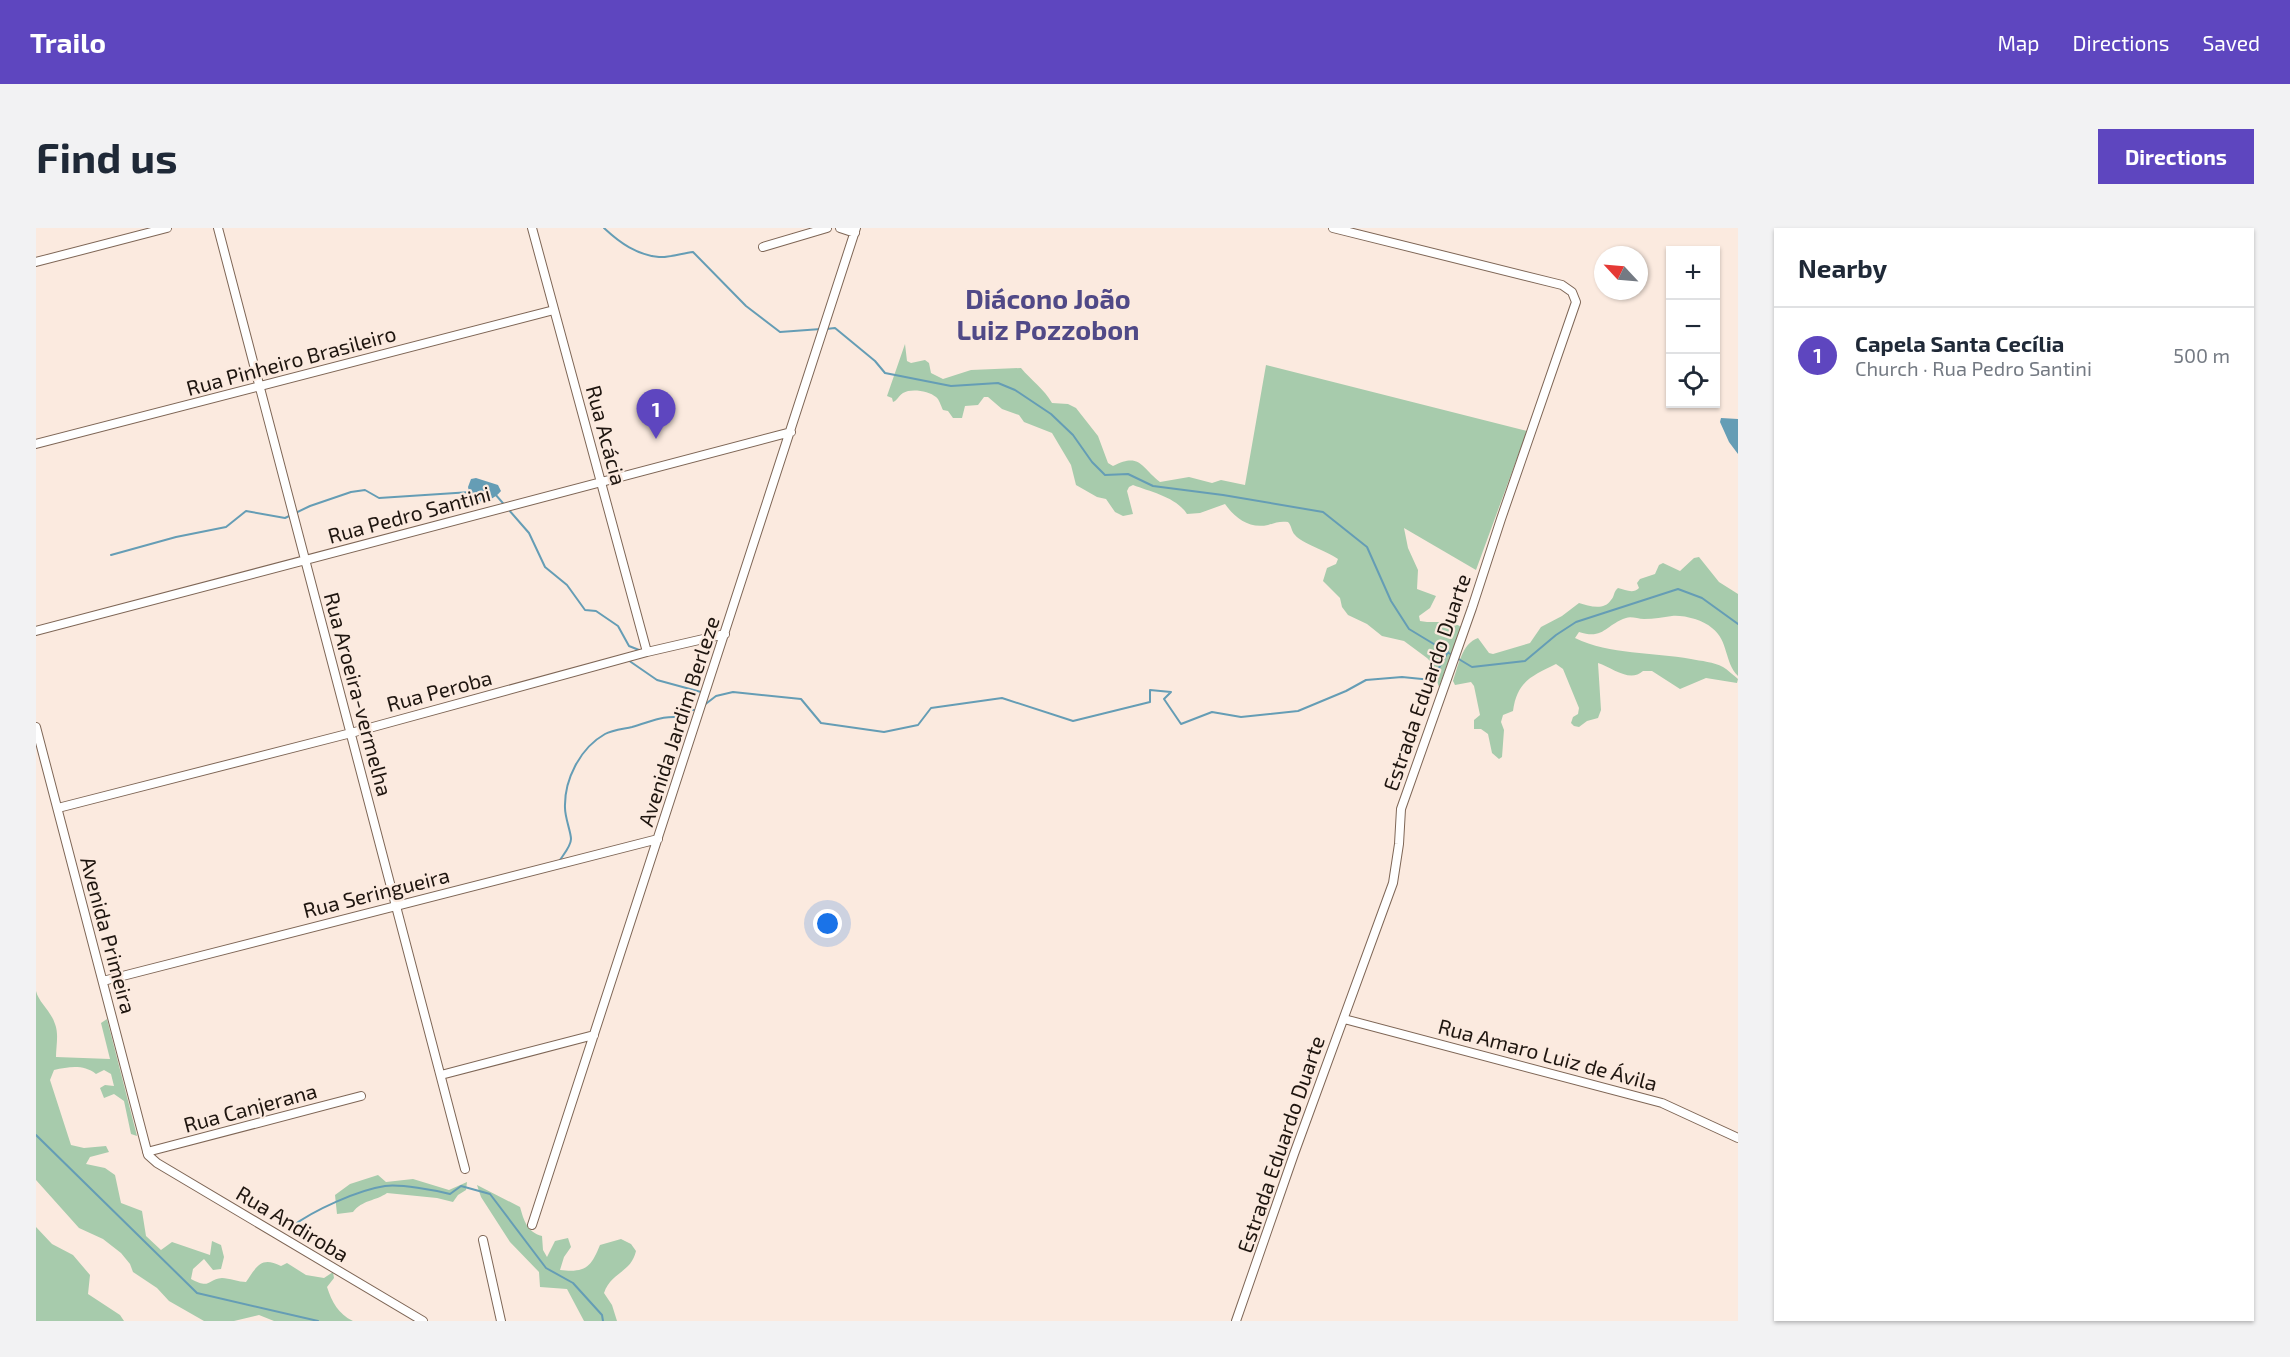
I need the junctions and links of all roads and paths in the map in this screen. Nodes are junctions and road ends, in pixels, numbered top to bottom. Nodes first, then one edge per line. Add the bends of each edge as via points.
1 (167, 228) edge
2 (218, 228) edge
3 (532, 228) edge
4 (827, 228) edge
5 (840, 228) edge
6 (1333, 228) edge
7 (855, 231) edge
8 (763, 247) dead end
9 (36, 262) edge
10 (554, 310) junction
11 (260, 387) junction
12 (792, 432) junction
13 (36, 444) edge
14 (601, 482) junction
15 (305, 560) junction
16 (36, 631) edge
17 (726, 634) junction
18 (647, 652) junction
19 (36, 727) edge
20 (351, 733) junction
21 (58, 808) junction
22 (658, 839) junction
23 (396, 905) junction
24 (103, 981) junction
25 (1344, 1019) junction
26 (594, 1035) junction
27 (441, 1075) junction
28 (362, 1096) dead end
29 (1738, 1138) edge
30 (147, 1152) junction
31 (465, 1169) dead end
32 (532, 1225) dead end
33 (483, 1240) dead end
34 (423, 1321) edge
35 (501, 1321) edge
36 (1236, 1321) edge

1 - 9 street
2 - 11 street, Rua Aroeira-vermelha
3 - 10 street, Rua Acácia
4 - 8 street
5 - 7 street
6 - 25 street, Estrada Eduardo Duarte via 1562,285 1572,292 1575,303 1401,809 1392,883
7 - 12 street, Avenida Jardim Berleze
10 - 11 street, Rua Pinheiro Brasileiro
10 - 14 street, Rua Acácia
11 - 13 street, Rua Pinheiro Brasileiro
11 - 15 street, Rua Aroeira-vermelha
12 - 14 street, Rua Pedro Santini
12 - 17 street, Avenida Jardim Berleze
14 - 15 street, Rua Pedro Santini
14 - 18 street, Rua Acácia
15 - 16 street, Rua Pedro Santini
15 - 20 street, Rua Aroeira-vermelha
17 - 18 street, Rua Peroba
17 - 22 street, Avenida Jardim Berleze
18 - 20 street, Rua Peroba
19 - 21 street, Avenida Primeira
20 - 21 street, Rua Peroba
20 - 23 street, Rua Aroeira-vermelha
21 - 24 street, Avenida Primeira
22 - 23 street, Rua Seringueira
22 - 26 street, Avenida Jardim Berleze
23 - 24 street, Rua Seringueira
23 - 27 street, Rua Aroeira-vermelha
24 - 30 street, Avenida Primeira
25 - 29 street, Rua Amaro Luiz de Ávila via 1662,1103
25 - 36 street, Estrada Eduardo Duarte
26 - 27 street
26 - 32 street, Avenida Jardim Berleze
27 - 31 street, Rua Aroeira-vermelha
28 - 30 street, Rua Canjerana
30 - 34 street, Rua Andiroba via 157,1162
33 - 35 street

